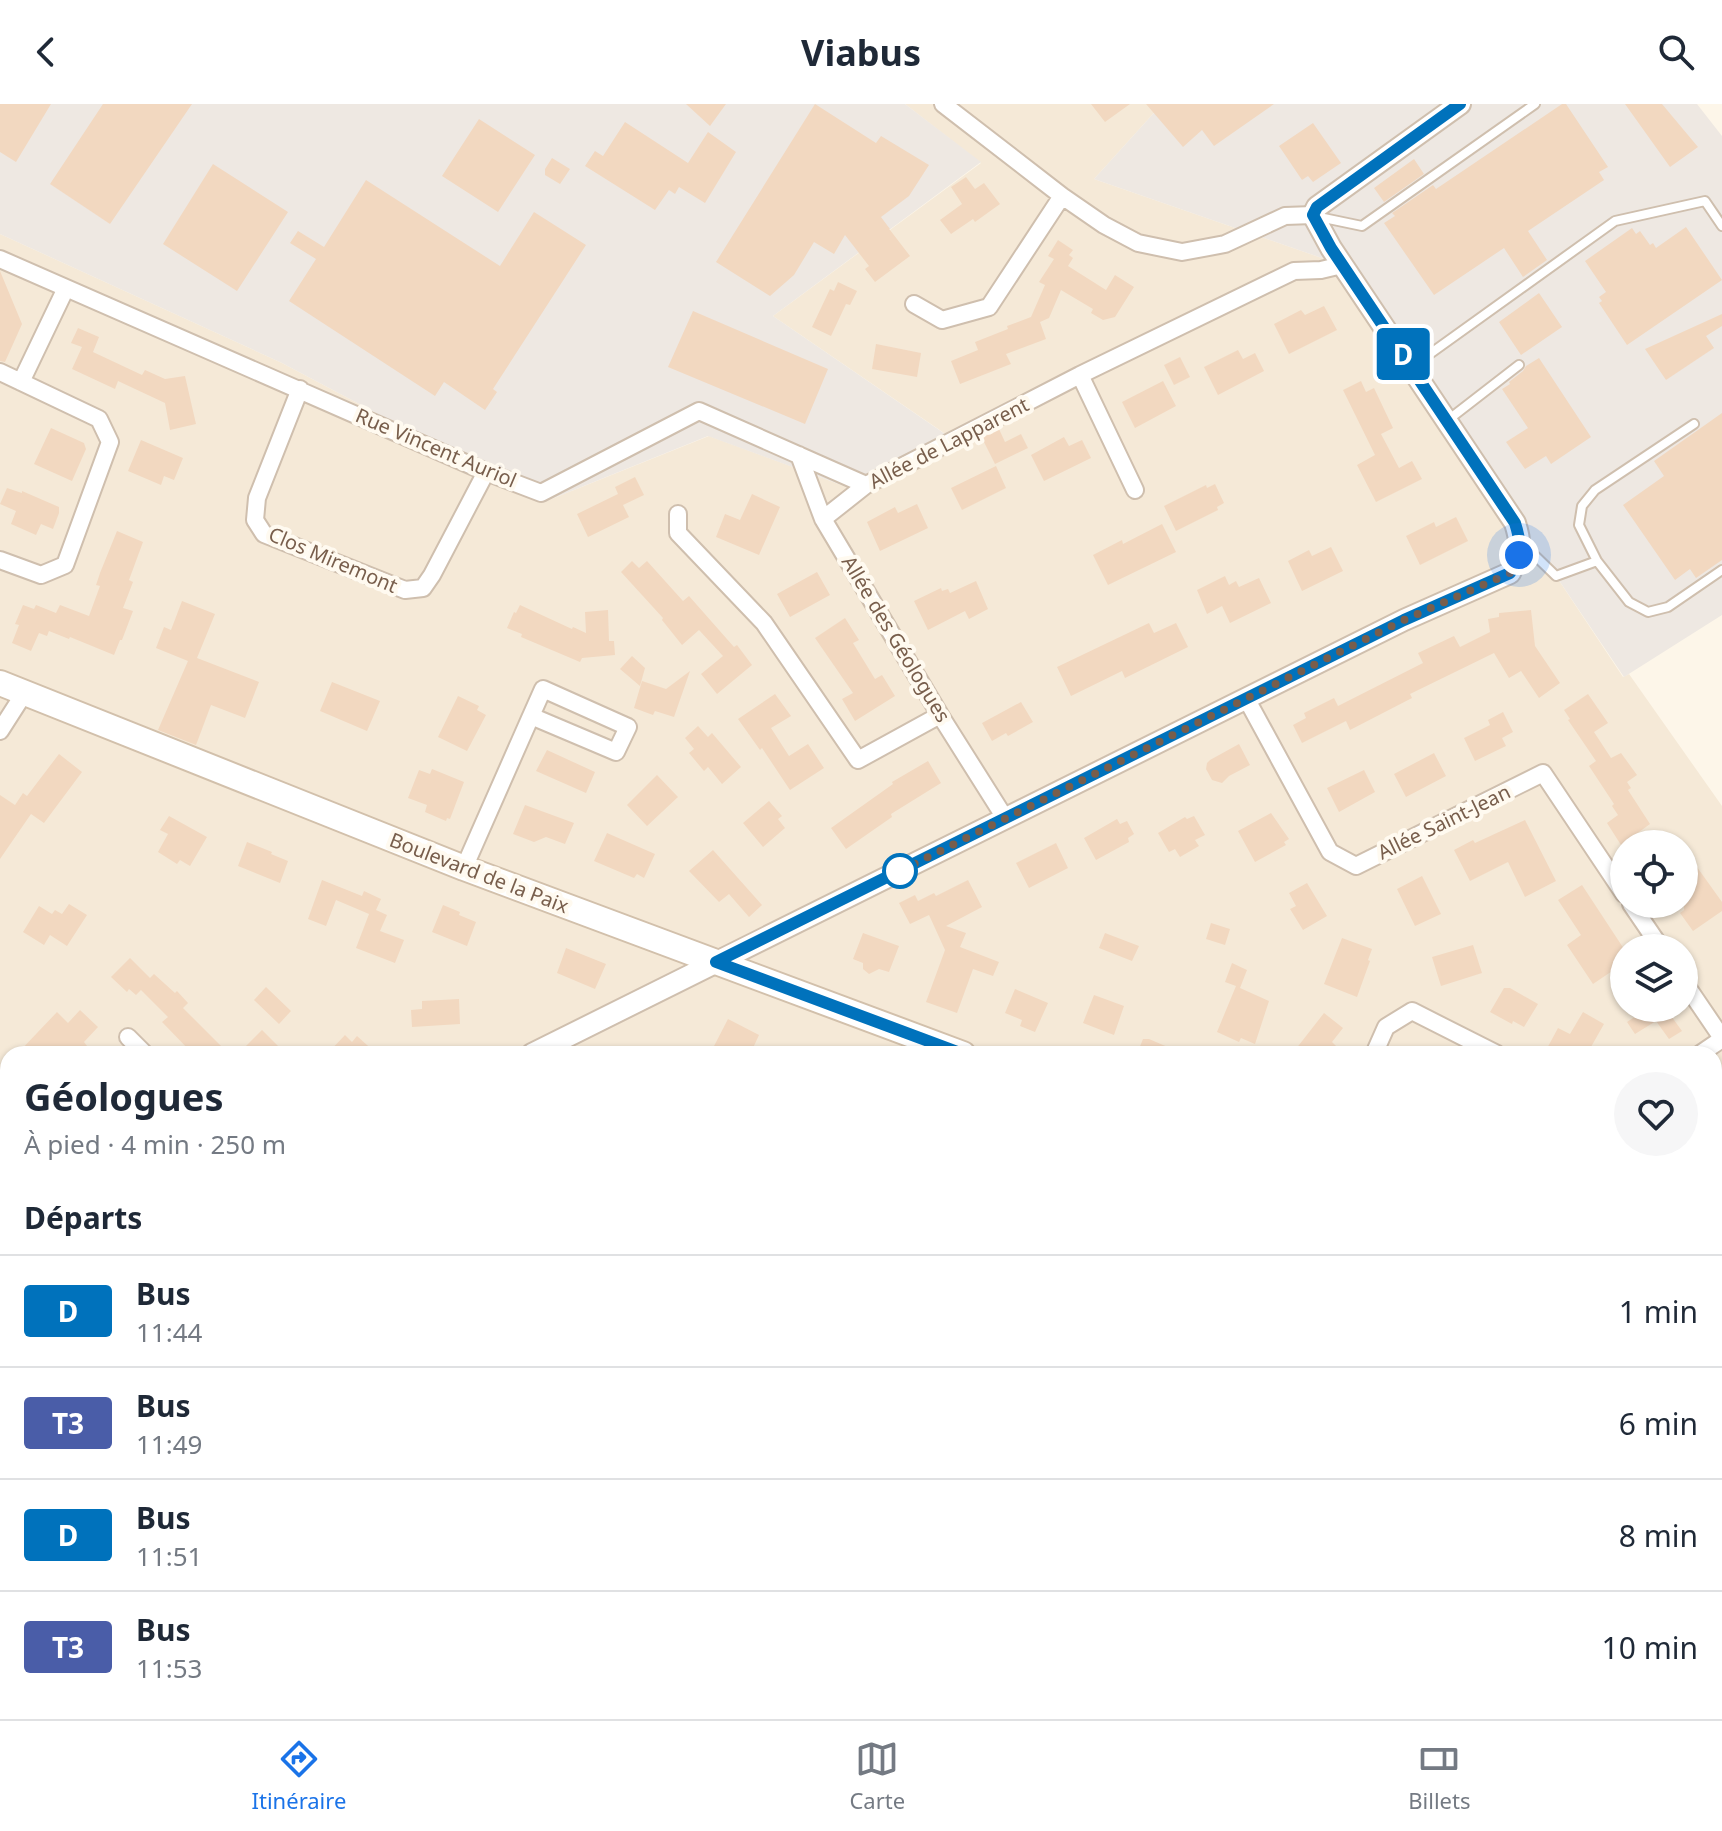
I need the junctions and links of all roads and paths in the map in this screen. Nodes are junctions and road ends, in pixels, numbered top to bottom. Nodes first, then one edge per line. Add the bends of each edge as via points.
1 (943, 104) edge
2 (1460, 104) edge
3 (1535, 104) edge
4 (1062, 196) junction
5 (1313, 215) junction
6 (1722, 226) edge
7 (0, 259) edge
8 (1342, 265) junction
9 (66, 288) junction
10 (914, 304) dead end
11 (1519, 365) dead end
12 (1411, 367) junction
13 (0, 372) edge
14 (1080, 375) junction
15 (21, 382) junction
16 (300, 389) junction
17 (1447, 421) junction
18 (1694, 424) dead end
19 (799, 455) junction
20 (486, 472) junction
21 (866, 485) junction
22 (1135, 490) dead end
23 (678, 514) dead end
24 (823, 519) junction
25 (1521, 542) junction
26 (0, 560) edge
27 (1597, 561) junction
28 (1722, 570) edge
29 (0, 683) edge
30 (25, 692) junction
31 (1246, 698) junction
32 (940, 715) junction
33 (531, 716) junction
34 (0, 731) edge
35 (1005, 818) junction
36 (464, 868) junction
37 (1610, 873) edge
38 (716, 962) junction
39 (1698, 1003) edge
40 (128, 1037) dead end
41 (1722, 1039) edge
42 (137, 1046) edge
43 (550, 1046) edge
44 (942, 1046) edge
45 (1378, 1046) edge
46 (1481, 1046) edge

1 - 4 street
2 - 5 street
3 - 5 lane via 1362,226
4 - 5 street via 1138,243 1182,252 1225,244 1285,216
4 - 10 street via 989,307 942,320
5 - 8 street
6 - 12 lane via 1705,201 1615,221
7 - 9 street, Rue Vincent Auriol
8 - 12 street
8 - 14 street, Allée de Lapparent via 1294,271
9 - 15 street
9 - 16 street, Rue Vincent Auriol
11 - 17 lane
12 - 17 street
13 - 15 street
14 - 21 street, Allée de Lapparent
14 - 22 street
15 - 26 street via 99,419 110,442 65,565 41,575
16 - 20 street, Rue Vincent Auriol
16 - 20 street, Clos Miremont via 257,498 255,520 264,534 405,590 423,588
17 - 25 street via 1515,523
18 - 27 lane via 1595,490 1582,506 1579,525
19 - 20 street, Rue Vincent Auriol via 699,411 541,493
19 - 21 street, Rue Vincent Auriol
19 - 24 street, Allée des Géologues
21 - 24 street, Allée de Lapparent
23 - 32 street via 678,533 764,623 858,760
24 - 32 street, Allée des Géologues
25 - 27 lane via 1556,576
25 - 31 street via 1510,573
27 - 28 lane via 1629,602 1648,612 1668,607
29 - 30 main road, Boulevard de la Paix
30 - 34 street
30 - 36 main road, Boulevard de la Paix
31 - 35 street
31 - 37 street, Allée Saint-Jean via 1330,852 1356,866 1543,773
32 - 35 street, Allée des Géologues
33 - 33 street via 616,752 628,727 543,689
33 - 36 street
35 - 38 street
36 - 38 main road, Boulevard de la Paix
38 - 43 street
38 - 44 main road, Boulevard de la Paix
39 - 41 street
40 - 42 street
45 - 46 street via 1386,1027 1412,1011

